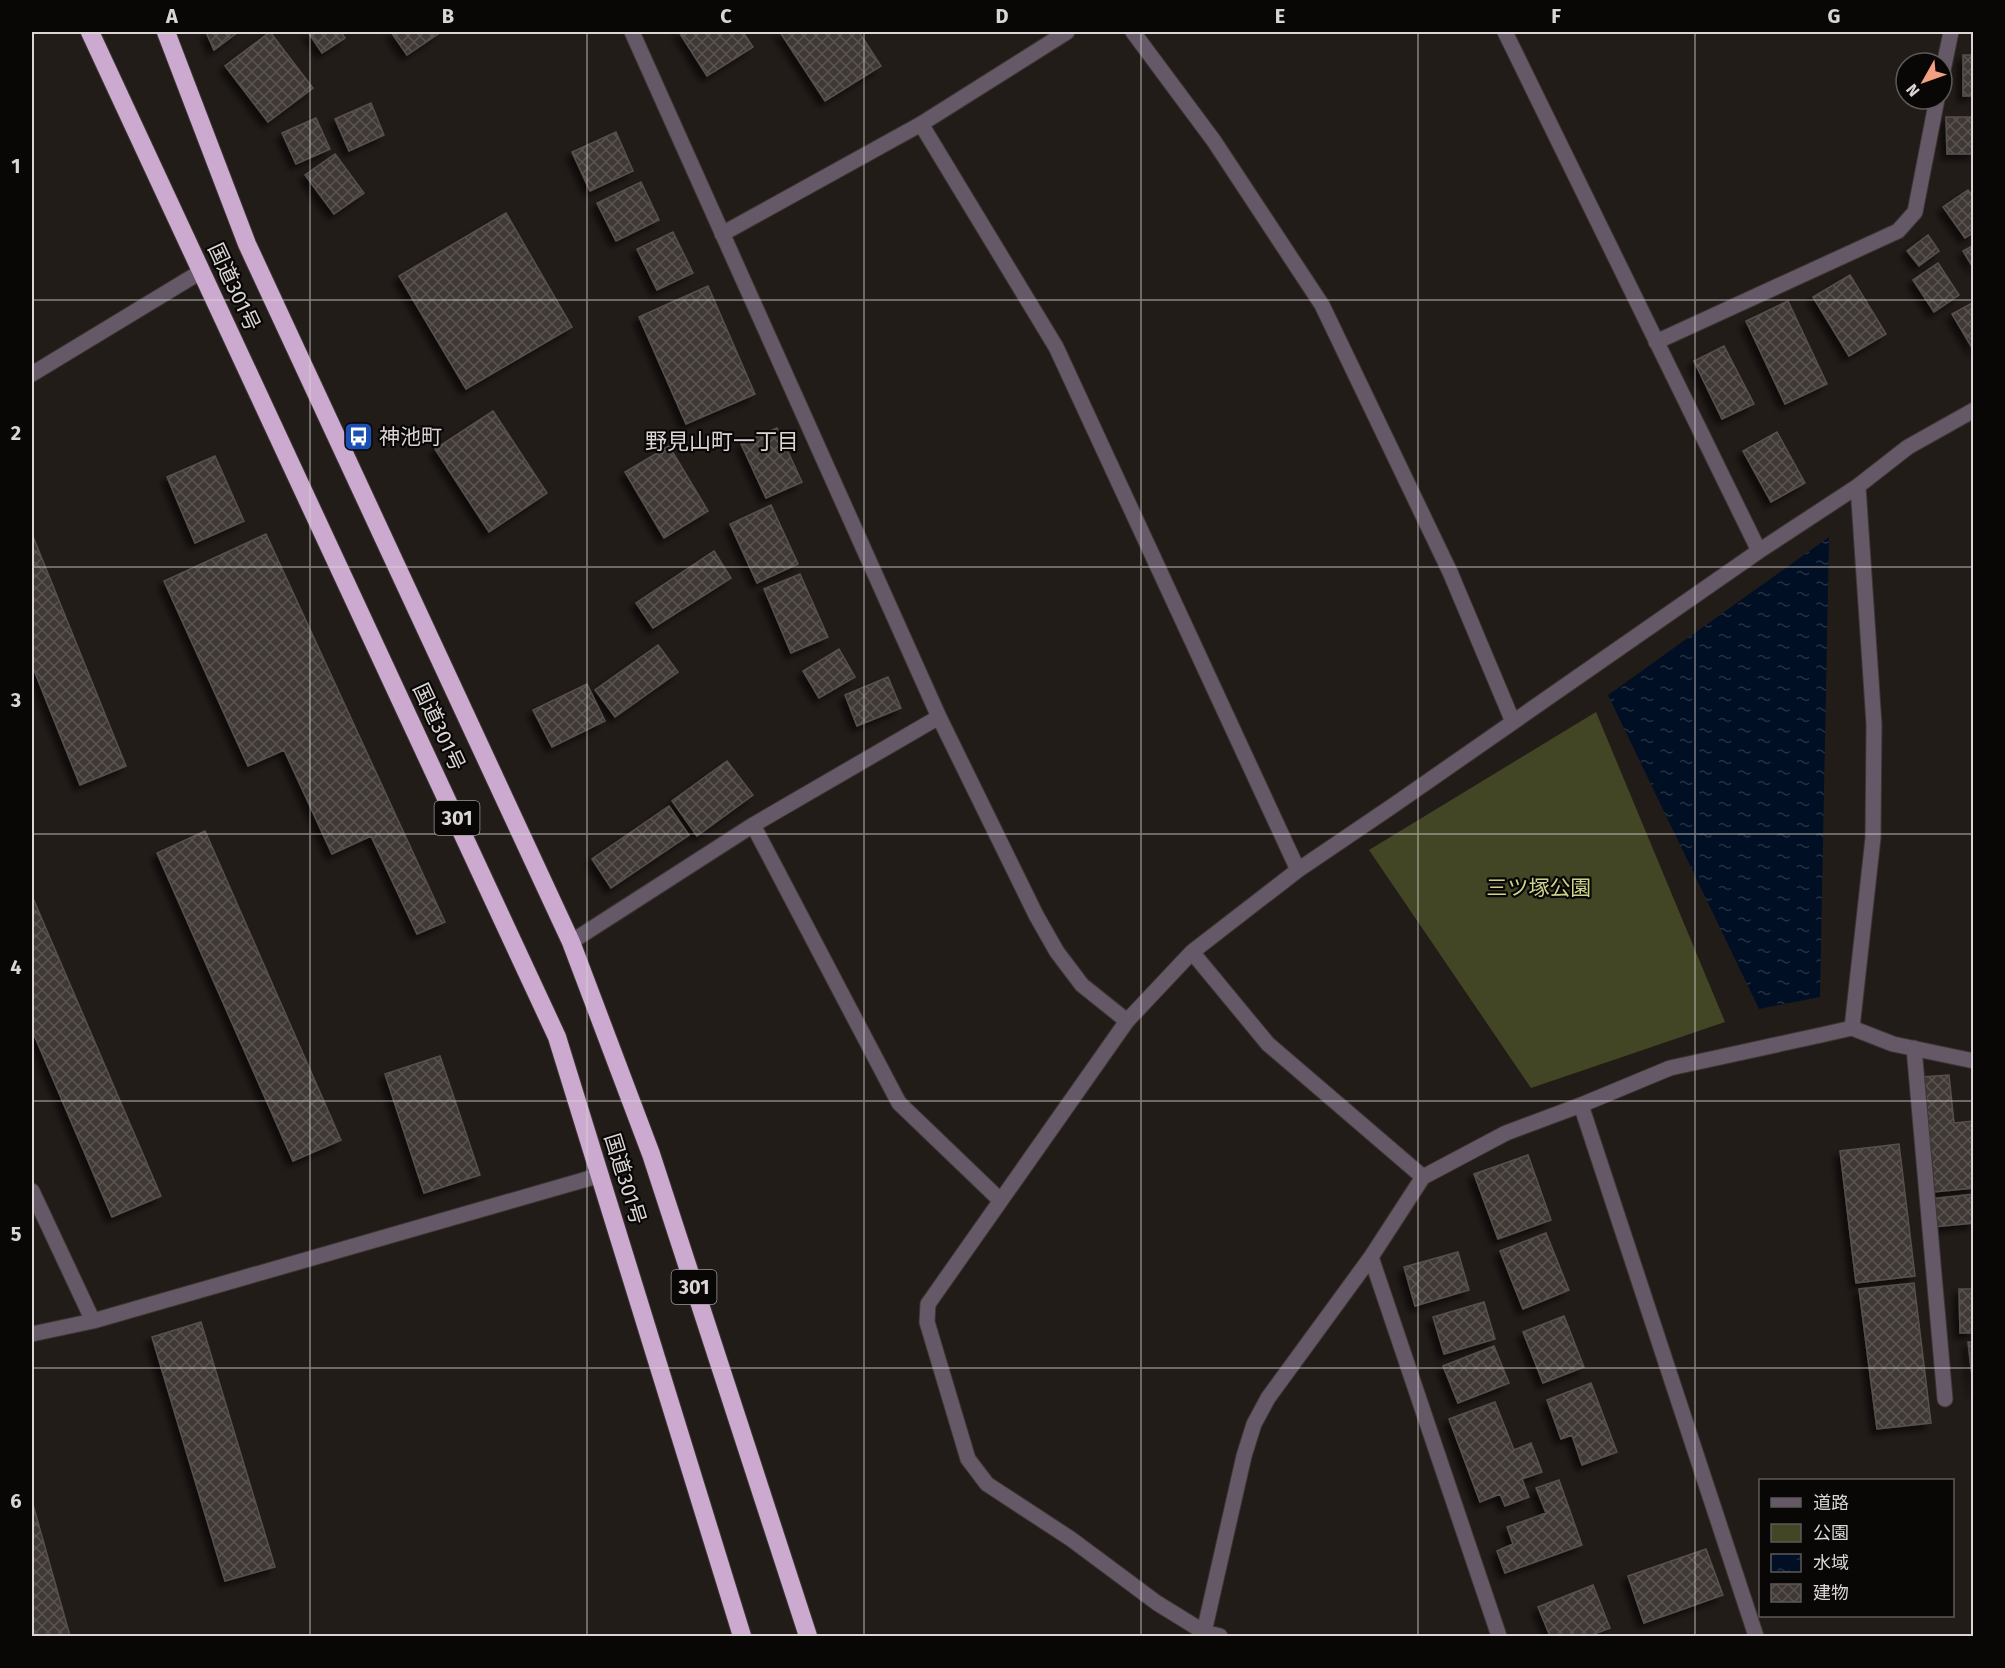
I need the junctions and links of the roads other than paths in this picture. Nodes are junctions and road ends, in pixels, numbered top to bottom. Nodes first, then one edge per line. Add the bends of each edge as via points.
1 (90, 32) edge
2 (166, 32) edge
3 (632, 32) edge
4 (1067, 32) edge
5 (1133, 32) edge
6 (1505, 32) edge
7 (1951, 32) edge
8 (1947, 51) edge
9 (1935, 111) edge
10 (921, 124) junction
11 (722, 234) junction
12 (202, 271) junction
13 (1656, 342) junction
14 (32, 374) edge
15 (1974, 410) edge
16 (1858, 486) junction
17 (1759, 551) junction
18 (939, 717) junction
19 (1513, 722) junction
20 (753, 825) junction
21 (1298, 870) junction
22 (571, 942) junction
23 (1192, 952) junction
24 (1127, 1021) junction
25 (1852, 1028) junction
26 (1914, 1048) junction
27 (1974, 1061) edge
28 (1581, 1105) junction
29 (601, 1175) junction
30 (1423, 1177) junction
31 (32, 1191) edge
32 (1000, 1200) junction
33 (1371, 1257) junction
34 (93, 1321) junction
35 (32, 1334) edge
36 (1945, 1399) dead end
37 (1205, 1634) edge
38 (742, 1636) edge
39 (808, 1636) edge
40 (1220, 1636) edge
41 (1499, 1636) edge
42 (1756, 1636) edge

1 - 12 highway, 国道301号 / 301
2 - 22 highway, 国道301号 / 301 via 247,244
3 - 11 street
4 - 10 street
5 - 19 street via 1214,141 1322,305 1450,572
6 - 13 street
7 - 8 street
9 - 13 street via 1915,212 1898,231
10 - 11 street
10 - 21 street via 1056,347
11 - 18 street
12 - 14 street
12 - 29 highway, 国道301号 / 301 via 558,1037
13 - 17 street
15 - 16 street via 1908,447
16 - 17 street
16 - 25 street via 1874,724 1873,826
17 - 19 street
18 - 20 street
18 - 24 street via 1057,952 1082,985
19 - 21 street
20 - 22 street
20 - 32 street via 899,1103
21 - 23 street
22 - 39 highway, 国道301号 / 301 via 651,1154
23 - 24 street
23 - 30 street via 1268,1044
24 - 32 street
25 - 26 street
25 - 28 street via 1670,1068
26 - 27 street
26 - 36 street
28 - 30 street via 1506,1133
28 - 42 street
29 - 34 street
29 - 38 highway, 国道301号 / 301
30 - 33 street
31 - 34 street
32 - 37 street via 927,1308 927,1322 968,1460 987,1484
33 - 37 street via 1268,1398 1254,1424
33 - 41 street
34 - 35 street
37 - 40 street

